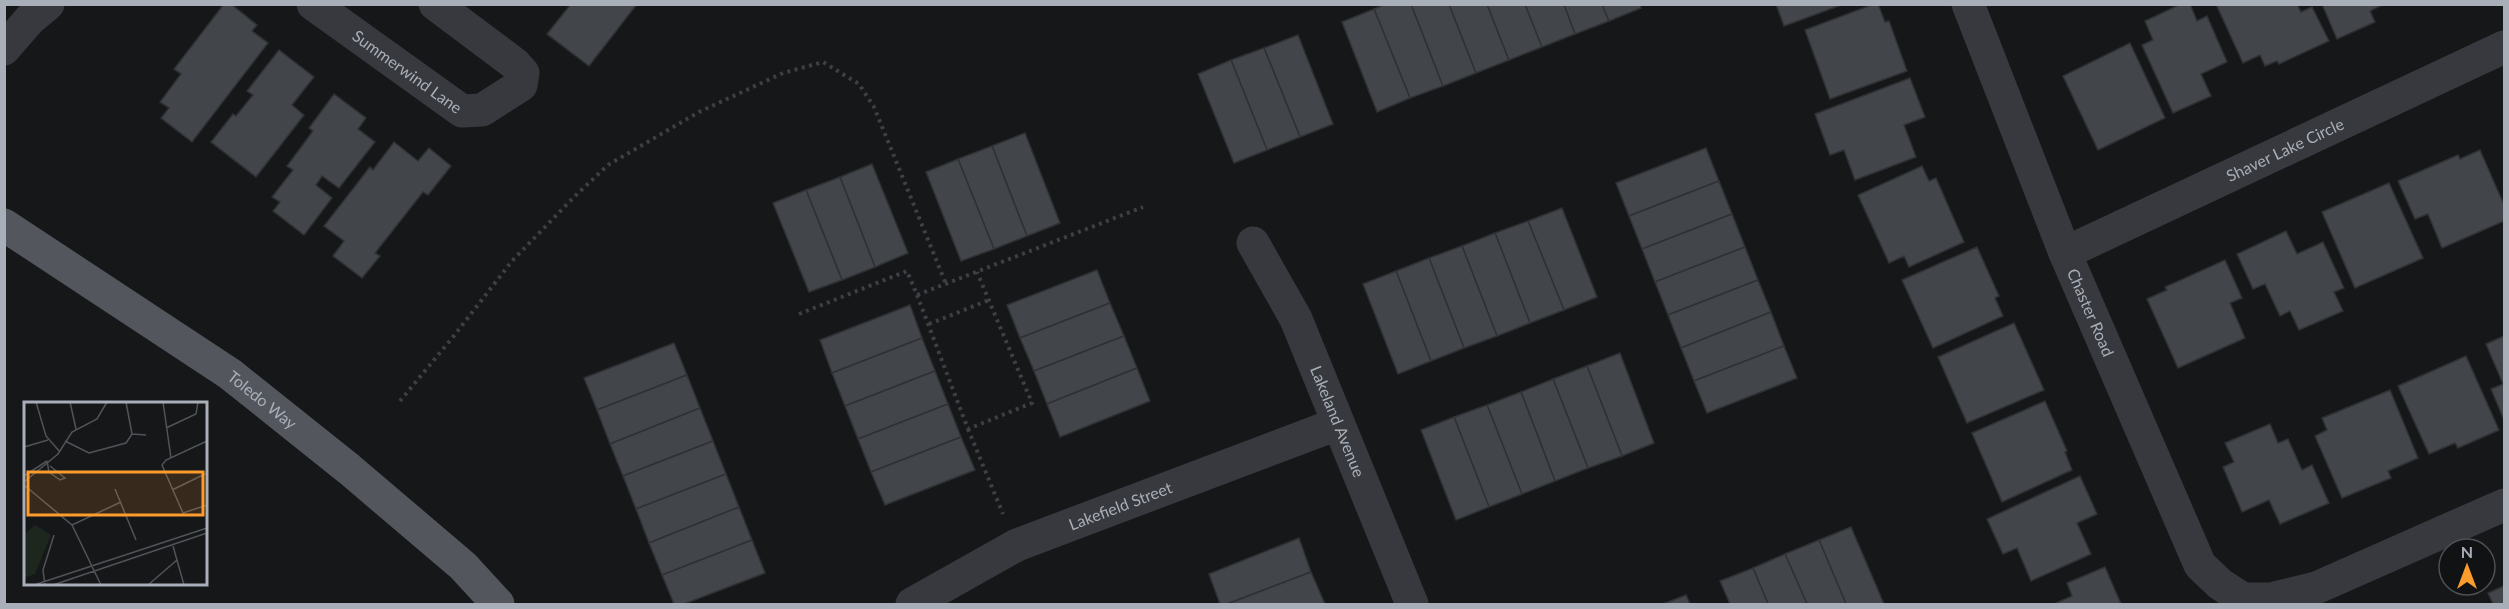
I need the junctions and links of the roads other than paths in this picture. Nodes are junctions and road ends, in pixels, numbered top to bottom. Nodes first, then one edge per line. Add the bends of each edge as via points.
1 (48, 4) edge
2 (313, 4) edge
3 (435, 4) edge
4 (1968, 4) edge
5 (2505, 47) edge
6 (4, 49) edge
7 (4, 225) edge
8 (1253, 243) dead end
9 (2065, 253) junction
10 (1337, 424) junction
11 (2505, 505) edge
12 (498, 604) edge
13 (912, 604) edge
14 (1412, 604) edge

1 - 6 street
2 - 3 street, Summerwind Lane via 462,111 482,110 521,85 523,73 514,64
4 - 9 street, Chaster Road
5 - 9 street, Shaver Lake Circle
7 - 12 main road, Toledo Way via 230,374 454,559
8 - 10 street, Lakeland Avenue via 1296,319
9 - 11 street, Chaster Road via 2200,565 2243,599 2271,599 2316,588
10 - 13 street, Lakefield Street via 1017,545
10 - 14 street, Lakeland Avenue

